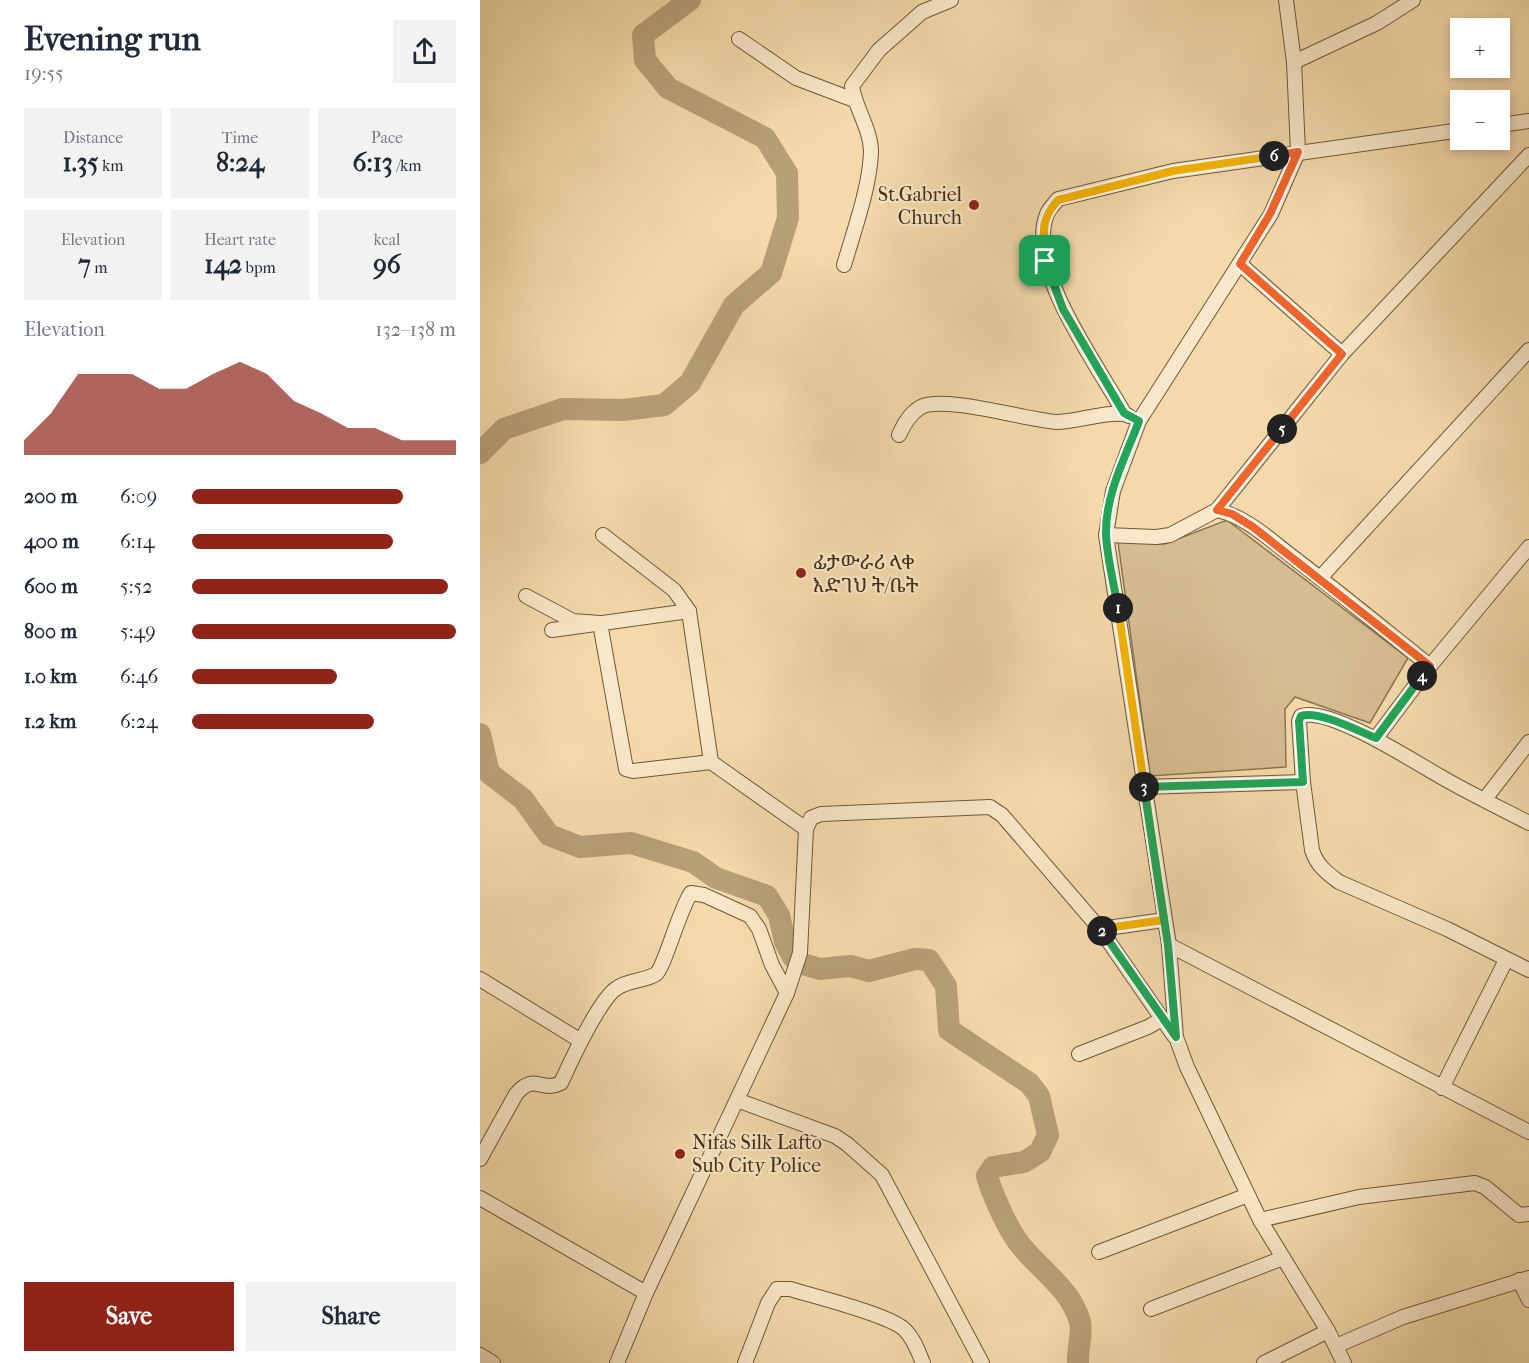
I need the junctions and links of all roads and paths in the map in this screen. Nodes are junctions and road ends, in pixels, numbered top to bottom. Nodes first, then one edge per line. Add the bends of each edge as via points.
1 (951, 0) edge
2 (1286, 0) edge
3 (1413, 0) edge
4 (739, 39) dead end
5 (1294, 62) junction
6 (854, 100) junction
7 (1529, 121) edge
8 (1510, 124) edge
9 (1450, 131) edge
10 (1298, 152) junction
11 (1529, 155) edge
12 (1240, 264) junction
13 (844, 265) dead end
14 (1529, 350) edge
15 (1342, 354) junction
16 (1124, 413) junction
17 (1139, 421) junction
18 (898, 435) dead end
19 (1217, 510) junction
20 (603, 535) dead end
21 (1106, 535) junction
22 (1529, 548) edge
23 (1320, 578) junction
24 (526, 596) dead end
25 (689, 611) junction
26 (600, 623) junction
27 (552, 630) dead end
28 (1430, 666) junction
29 (1376, 738) junction
30 (1529, 742) edge
31 (711, 762) junction
32 (1303, 782) junction
33 (1143, 787) junction
34 (1485, 799) junction
35 (1529, 823) edge
36 (806, 829) junction
37 (1164, 920) junction
38 (1100, 929) junction
39 (1168, 945) junction
40 (1506, 960) junction
41 (1529, 970) edge
42 (480, 979) edge
43 (787, 993) junction
44 (1162, 1018) junction
45 (1176, 1037) junction
46 (581, 1041) junction
47 (1079, 1054) dead end
48 (1442, 1088) junction
49 (736, 1100) junction
50 (1529, 1132) edge
51 (480, 1159) edge
52 (1248, 1195) junction
53 (480, 1198) edge
54 (1529, 1214) edge
55 (1260, 1220) junction
56 (1099, 1252) dead end
57 (1283, 1258) junction
58 (1524, 1279) edge
59 (646, 1293) junction
60 (1529, 1300) edge
61 (1151, 1309) dead end
62 (1328, 1331) junction
63 (1336, 1346) junction
64 (480, 1355) edge
65 (493, 1363) edge
66 (617, 1363) edge
67 (745, 1363) edge
68 (923, 1363) edge
69 (981, 1363) edge
70 (1264, 1363) edge
71 (1344, 1363) edge

1 - 6 street via 921,12 879,50 852,86
2 - 5 street
3 - 5 street via 1377,23
4 - 6 street via 796,78
5 - 10 street
6 - 13 street via 871,151 863,200
7 - 8 street
9 - 10 street
10 - 12 street via 1270,214
10 - 16 street via 1173,171 1058,200 1047,212 1045,261 1063,309
11 - 15 street
12 - 15 street
12 - 17 street
14 - 23 street
15 - 19 street
16 - 17 street
16 - 18 street via 1057,422 942,403 922,406 908,417
17 - 21 street via 1113,491
19 - 21 street via 1170,535
19 - 23 street via 1253,527
20 - 25 street via 674,590
21 - 33 street
22 - 28 street
23 - 28 street
24 - 26 street via 573,621
25 - 26 street
25 - 31 street
26 - 27 street
26 - 31 street via 626,769
28 - 29 street
29 - 32 street via 1319,715 1301,716
29 - 34 street
30 - 34 street
31 - 36 street
32 - 33 street
32 - 40 street via 1312,850 1315,861 1326,873
33 - 37 street
34 - 35 street
36 - 38 street via 811,818 821,814 990,807 1002,815
36 - 43 street via 800,953
37 - 38 street
37 - 39 street
38 - 44 street
39 - 45 street
39 - 48 street
40 - 41 street
40 - 48 street
42 - 46 street
43 - 46 street via 750,916 691,893 657,973 614,989
43 - 49 street
44 - 45 street
44 - 47 street via 1148,1028
45 - 52 street
46 - 51 street via 561,1083 531,1083 516,1094
48 - 50 street
49 - 59 street
49 - 69 street via 835,1136 882,1174
52 - 55 street
52 - 56 street
53 - 59 street
54 - 55 street via 1519,1215 1485,1187 1475,1184 1359,1197
55 - 57 street
57 - 61 street
57 - 62 street
58 - 60 street
58 - 63 street via 1403,1317
59 - 66 street
62 - 63 street
62 - 70 street
63 - 71 street
64 - 65 street
67 - 68 street via 777,1289 790,1289 904,1328

